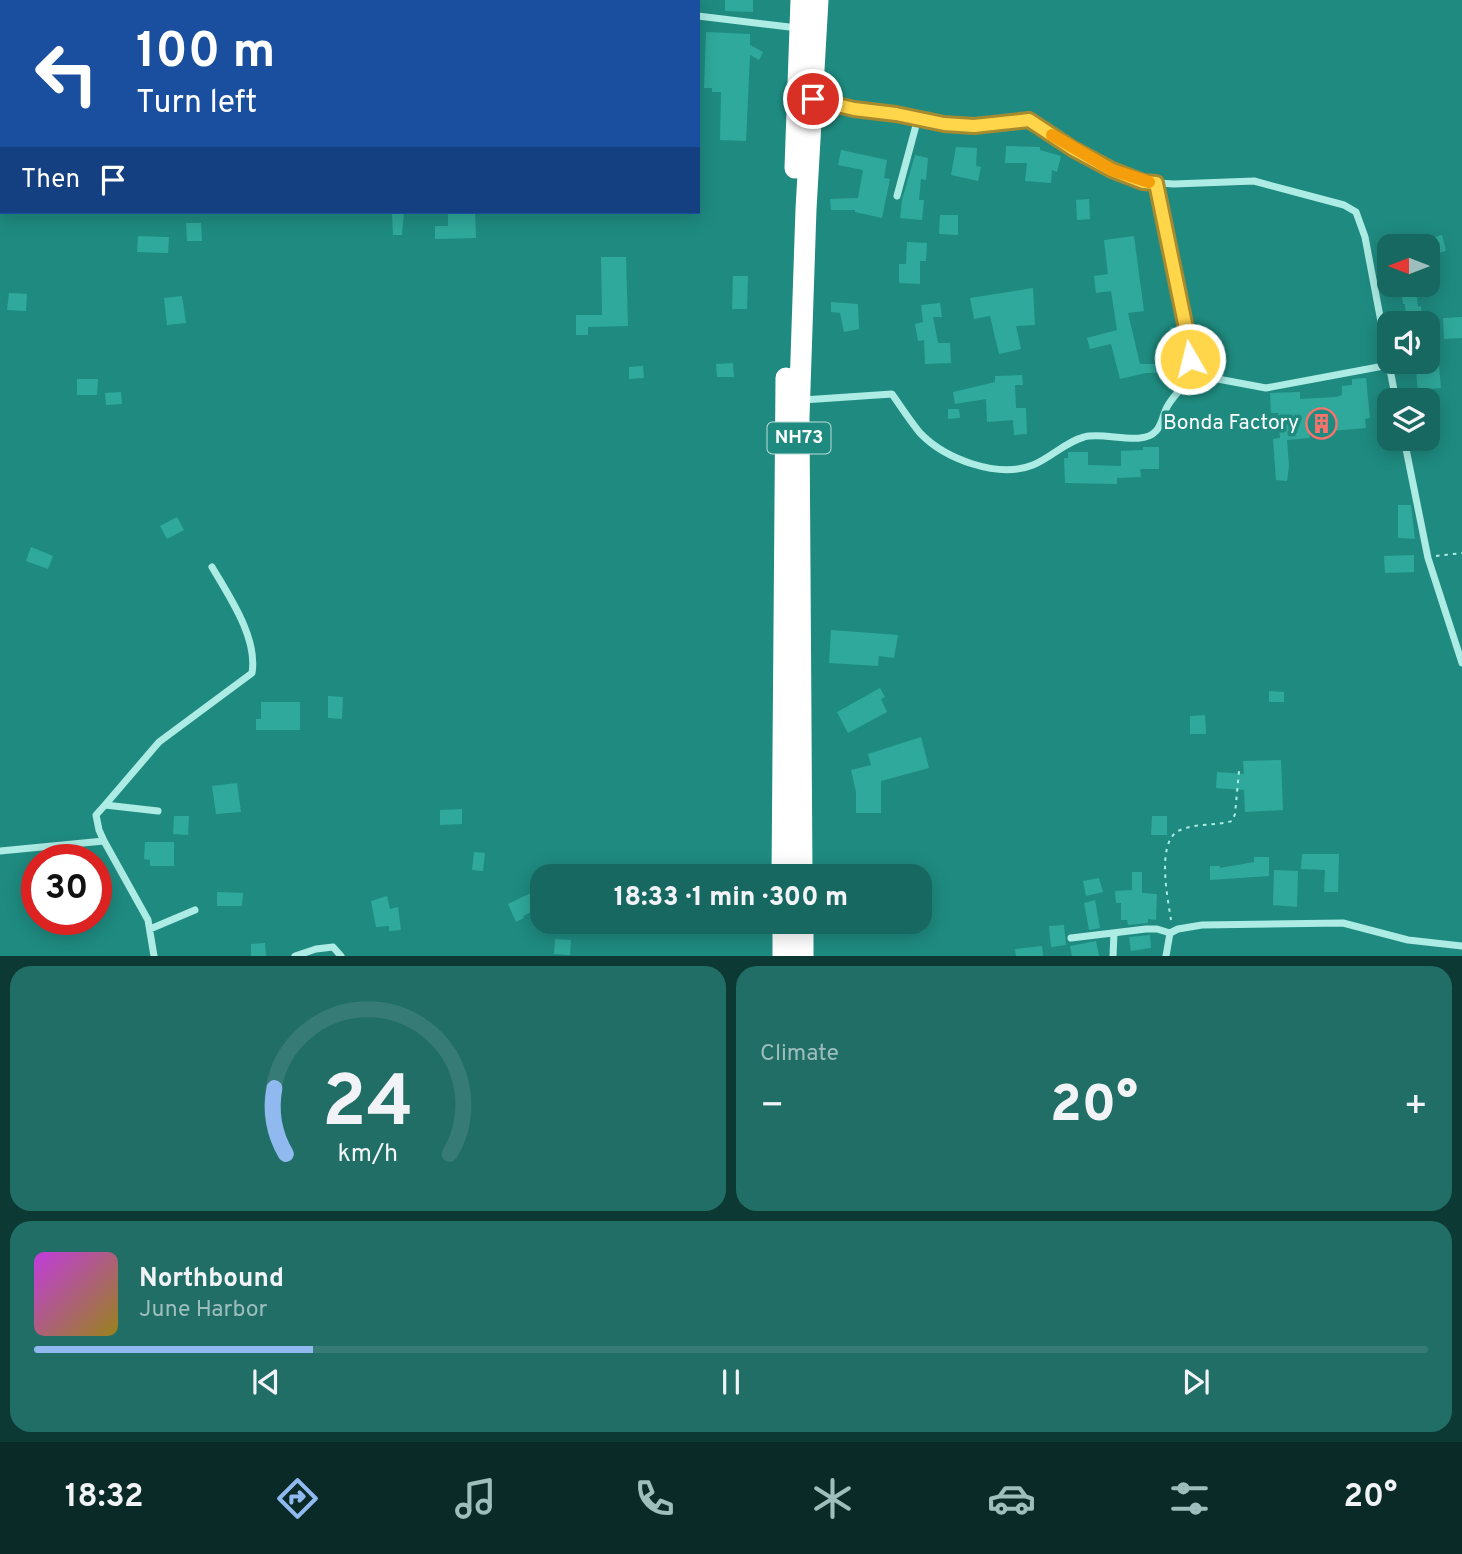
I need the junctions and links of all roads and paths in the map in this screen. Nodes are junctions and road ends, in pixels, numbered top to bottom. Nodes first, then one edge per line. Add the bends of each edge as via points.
1 (800, 0) edge
2 (818, 0) edge
3 (700, 16) edge
4 (800, 28) junction
5 (813, 99) junction
6 (918, 118) junction
7 (1156, 183) junction
8 (897, 196) dead end
9 (1379, 311) edge
10 (1377, 367) edge
11 (1191, 374) junction
12 (800, 401) junction
13 (1407, 451) edge
14 (1462, 552) edge
15 (1429, 558) junction
16 (212, 567) dead end
17 (1462, 663) edge
18 (1239, 771) dead end
19 (105, 805) junction
20 (158, 811) dead end
21 (104, 841) junction
22 (0, 851) edge
23 (782, 864) edge
24 (802, 864) edge
25 (195, 910) dead end
26 (150, 929) junction
27 (1178, 929) junction
28 (1114, 933) junction
29 (1170, 933) junction
30 (783, 934) edge
31 (803, 934) edge
32 (1071, 939) dead end
33 (1462, 946) edge
34 (154, 956) edge
35 (295, 956) edge
36 (341, 956) edge
37 (783, 956) edge
38 (803, 956) edge
39 (1113, 956) edge
40 (1166, 956) edge

1 - 4 highway, NH73
2 - 5 highway, NH73
3 - 4 street
4 - 23 highway, NH73 via 784,419
5 - 6 street
5 - 12 highway, NH73
6 - 7 street via 974,126 1029,120 1112,170
6 - 8 street
7 - 9 street via 1254,181 1344,205 1356,212 1365,237
7 - 11 street via 1189,343
10 - 11 street via 1266,388
11 - 12 street via 1151,435 1088,435 1017,469 974,464 939,450 892,394
12 - 24 highway, NH73
13 - 15 street
14 - 15 path
15 - 17 street
16 - 19 street via 238,612 255,658 252,673 159,742
18 - 27 path via 1232,821 1177,832 1168,841 1167,893
19 - 20 street
19 - 21 street via 96,815
21 - 22 street
21 - 26 street
25 - 26 street
26 - 34 street
27 - 29 street
27 - 33 street via 1343,923 1408,940
28 - 29 street via 1146,929
28 - 32 street
28 - 39 street
29 - 40 street
30 - 37 highway
31 - 38 highway
35 - 36 street via 333,947

